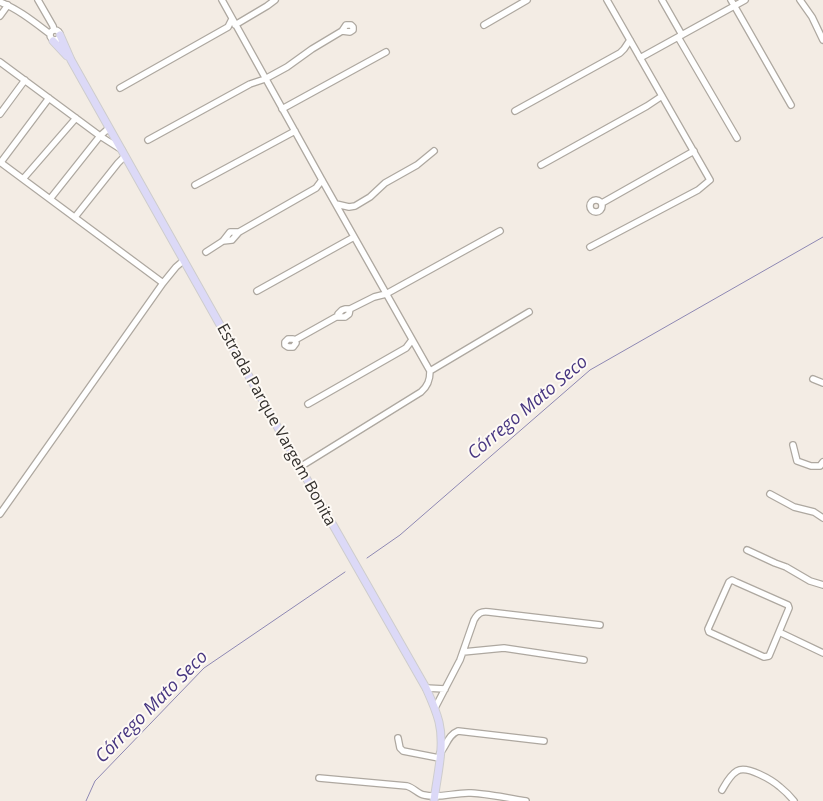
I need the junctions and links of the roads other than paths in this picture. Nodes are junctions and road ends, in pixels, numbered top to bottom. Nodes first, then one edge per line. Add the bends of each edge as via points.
1 (38, 0) edge
2 (222, 0) edge
3 (275, 0) edge
4 (527, 0) edge
5 (607, 0) edge
6 (662, 0) edge
7 (745, 0) edge
8 (800, 0) edge
9 (0, 2) edge
10 (732, 3) edge
11 (8, 5) junction
12 (0, 16) edge
13 (235, 24) junction
14 (484, 25) dead end
15 (228, 27) junction
16 (342, 31) dead end
17 (54, 35) junction
18 (680, 36) junction
19 (630, 40) junction
20 (823, 40) edge
21 (636, 51) junction
22 (386, 52) dead end
23 (620, 53) junction
24 (640, 58) junction
25 (1, 64) edge
26 (265, 78) junction
27 (25, 80) junction
28 (120, 88) dead end
29 (662, 96) junction
30 (49, 98) junction
31 (792, 105) dead end
32 (282, 109) junction
33 (515, 111) dead end
34 (0, 114) edge
35 (76, 118) junction
36 (109, 128) junction
37 (295, 131) junction
38 (100, 136) junction
39 (737, 138) dead end
40 (148, 140) dead end
41 (434, 150) dead end
42 (694, 151) junction
43 (124, 153) junction
44 (0, 162) edge
45 (541, 165) dead end
46 (23, 179) junction
47 (322, 180) junction
48 (195, 185) dead end
49 (326, 187) junction
50 (316, 188) junction
51 (50, 199) junction
52 (602, 203) dead end
53 (336, 204) junction
54 (349, 207) junction
55 (342, 215) junction
56 (75, 217) junction
57 (500, 230) dead end
58 (354, 237) junction
59 (590, 247) dead end
60 (206, 252) dead end
61 (183, 261) junction
62 (163, 283) junction
63 (380, 284) junction
64 (257, 292) dead end
65 (386, 294) junction
66 (374, 297) junction
67 (529, 312) dead end
68 (295, 340) dead end
69 (412, 340) junction
70 (406, 348) junction
71 (417, 348) junction
72 (430, 371) junction
73 (813, 378) dead end
74 (823, 383) edge
75 (308, 404) dead end
76 (793, 445) dead end
77 (823, 462) edge
78 (300, 467) junction
79 (770, 494) dead end
80 (0, 514) edge
81 (823, 518) edge
82 (747, 550) dead end
83 (823, 584) edge
84 (600, 626) dead end
85 (780, 632) junction
86 (463, 652) junction
87 (823, 653) edge
88 (584, 660) dead end
89 (426, 688) junction
90 (445, 689) junction
91 (435, 708) junction
92 (398, 738) dead end
93 (544, 741) dead end
94 (440, 755) junction
95 (319, 778) dead end
96 (722, 790) dead end
97 (434, 799) edge
98 (526, 801) edge
99 (794, 801) edge

1 - 17 street, Estrada Parque Vargem Bonita via 53,26
2 - 13 street
3 - 13 street
4 - 14 street
5 - 19 street
6 - 18 street
7 - 10 street
8 - 20 street
9 - 11 street
10 - 18 street
10 - 31 street
11 - 12 street
11 - 17 street
13 - 15 street
13 - 15 street
13 - 26 street
15 - 28 street
16 - 26 street
17 - 36 main road, Estrada Parque Vargem Bonita
18 - 24 street
18 - 39 street
19 - 21 street
19 - 23 street
21 - 23 street
21 - 24 street
22 - 32 street
23 - 33 street
24 - 29 street
25 - 27 street
26 - 32 street
26 - 40 street
27 - 30 street
27 - 34 street
29 - 42 street
29 - 45 street
30 - 35 street
30 - 44 street
32 - 37 street
35 - 38 street
35 - 46 street
36 - 38 street
36 - 43 main road, Estrada Parque Vargem Bonita
37 - 47 street
37 - 48 street
38 - 43 street
38 - 51 street
41 - 54 street via 370,197
42 - 52 street
42 - 59 street via 710,180 698,190
43 - 56 street
43 - 61 main road, Estrada Parque Vargem Bonita
44 - 46 street
46 - 51 street
47 - 49 street
47 - 50 street
49 - 50 street
49 - 53 street
50 - 60 street via 239,232 230,232
51 - 56 street
53 - 54 street
53 - 55 street
54 - 55 street
55 - 58 street
56 - 62 street
57 - 65 street
58 - 63 street
58 - 64 street
61 - 62 street
61 - 78 main road, Estrada Parque Vargem Bonita
62 - 80 street
63 - 65 street
63 - 66 street
65 - 66 street
65 - 69 street
66 - 68 street via 350,309 347,316 338,317
67 - 72 street
69 - 70 street
69 - 71 street
70 - 71 street
70 - 75 street
71 - 72 street
72 - 78 street via 428,384 421,392
73 - 74 street
76 - 77 street via 797,461 811,466 820,466
78 - 89 main road, Estrada Parque Vargem Bonita
79 - 81 street
82 - 83 street via 786,566 810,581
84 - 86 street via 483,612 474,620
85 - 85 street via 766,657 708,629 732,580 788,606
85 - 87 street
86 - 88 street via 504,648
86 - 90 street
89 - 90 street
89 - 91 main road, Estrada Parque Vargem Bonita
90 - 91 street
91 - 94 main road, Estrada Parque Vargem Bonita via 440,728
92 - 94 street via 403,751
93 - 94 street via 458,731 452,734
94 - 97 main road, Estrada Parque Vargem Bonita
95 - 97 street via 407,786
96 - 99 street via 731,775 744,769 779,786
97 - 98 street via 472,793

